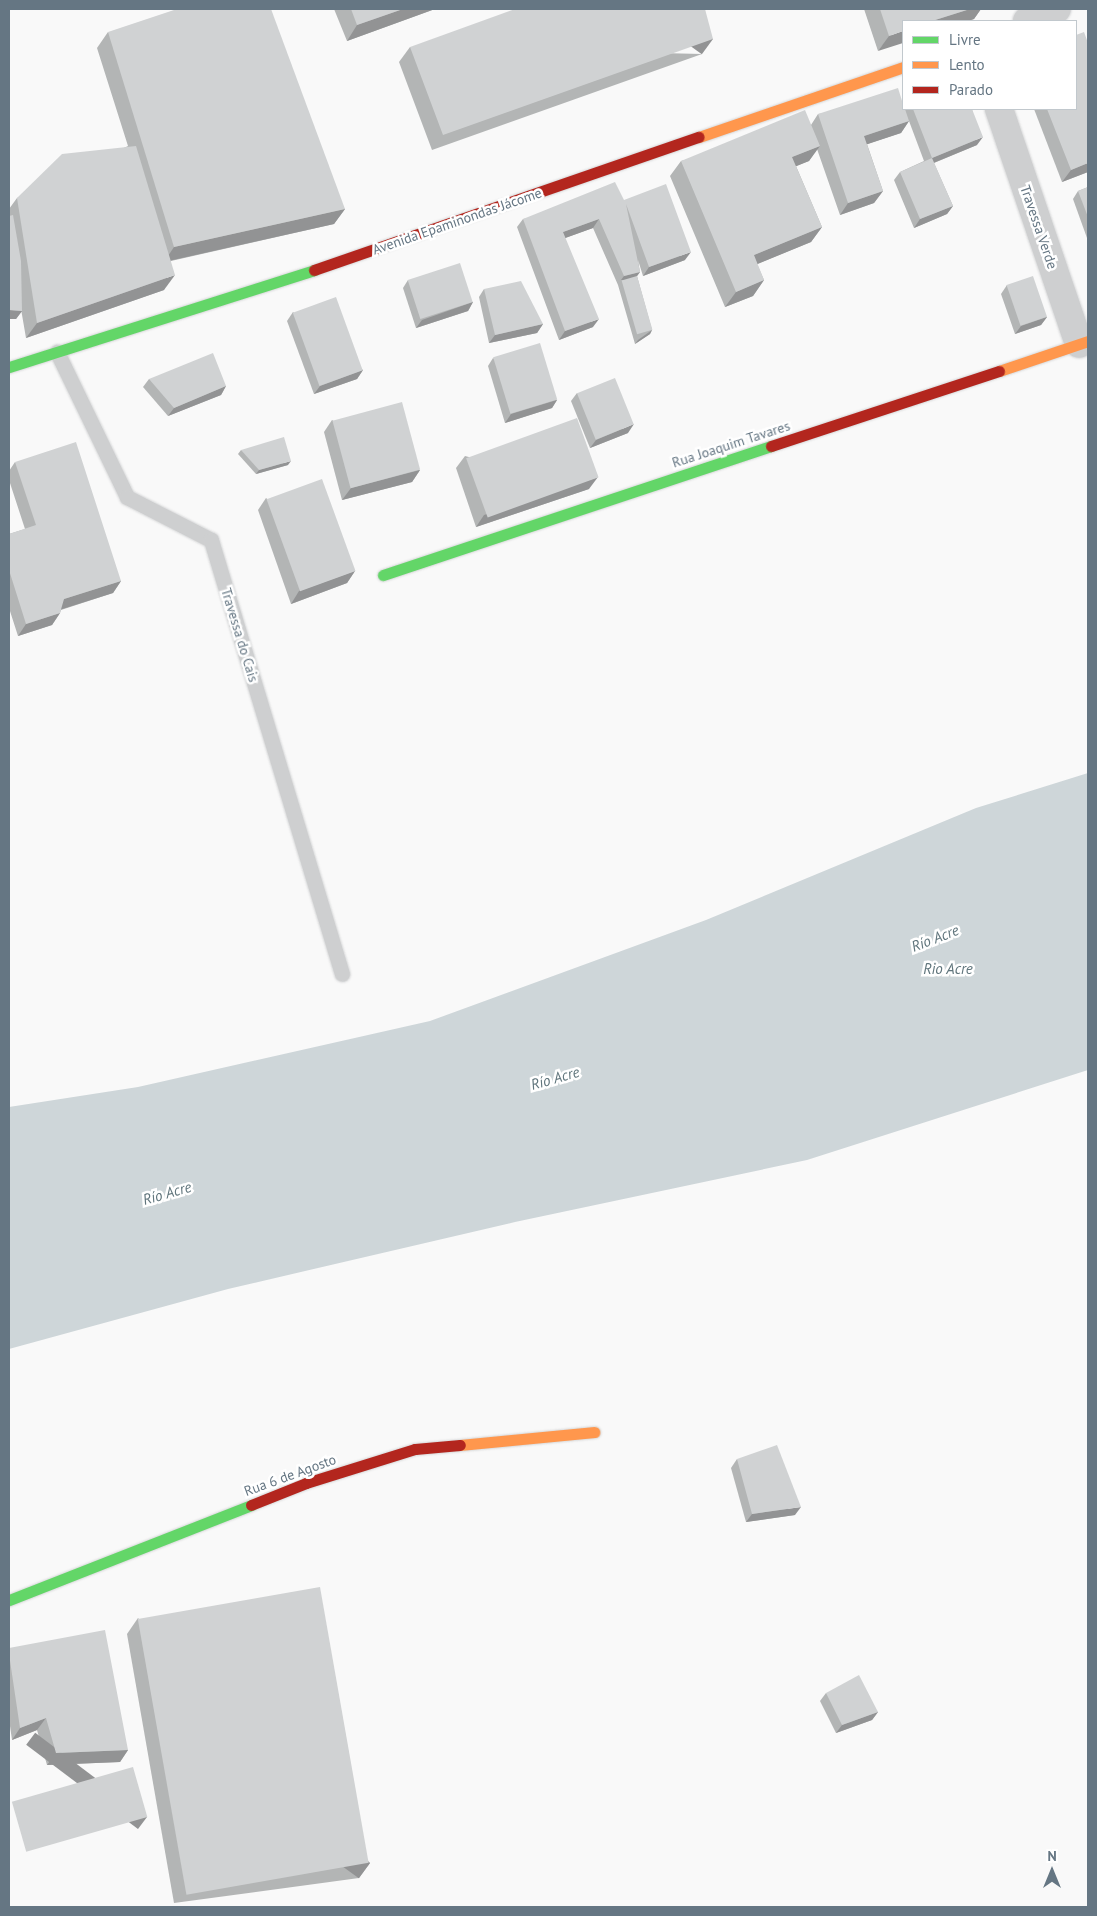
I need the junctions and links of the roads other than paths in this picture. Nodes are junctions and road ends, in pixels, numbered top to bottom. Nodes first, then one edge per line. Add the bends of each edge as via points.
1 (1057, 9) edge
2 (1030, 20) edge
3 (902, 68) edge
4 (999, 110) edge
5 (1084, 343) edge
6 (57, 352) junction
7 (9, 367) edge
8 (383, 575) dead end
9 (342, 974) dead end
10 (594, 1432) dead end
11 (9, 1600) edge

1 - 2 street
3 - 6 street, Avenida Epaminondas Jácome via 245,294
4 - 5 street, Travessa Verde
5 - 8 street, Rua Joaquim Tavares
6 - 7 street, Avenida Epaminondas Jácome
6 - 9 lane, Travessa do Cais via 127,497 211,540
10 - 11 street, Rua 6 de Agosto via 415,1448 306,1483

